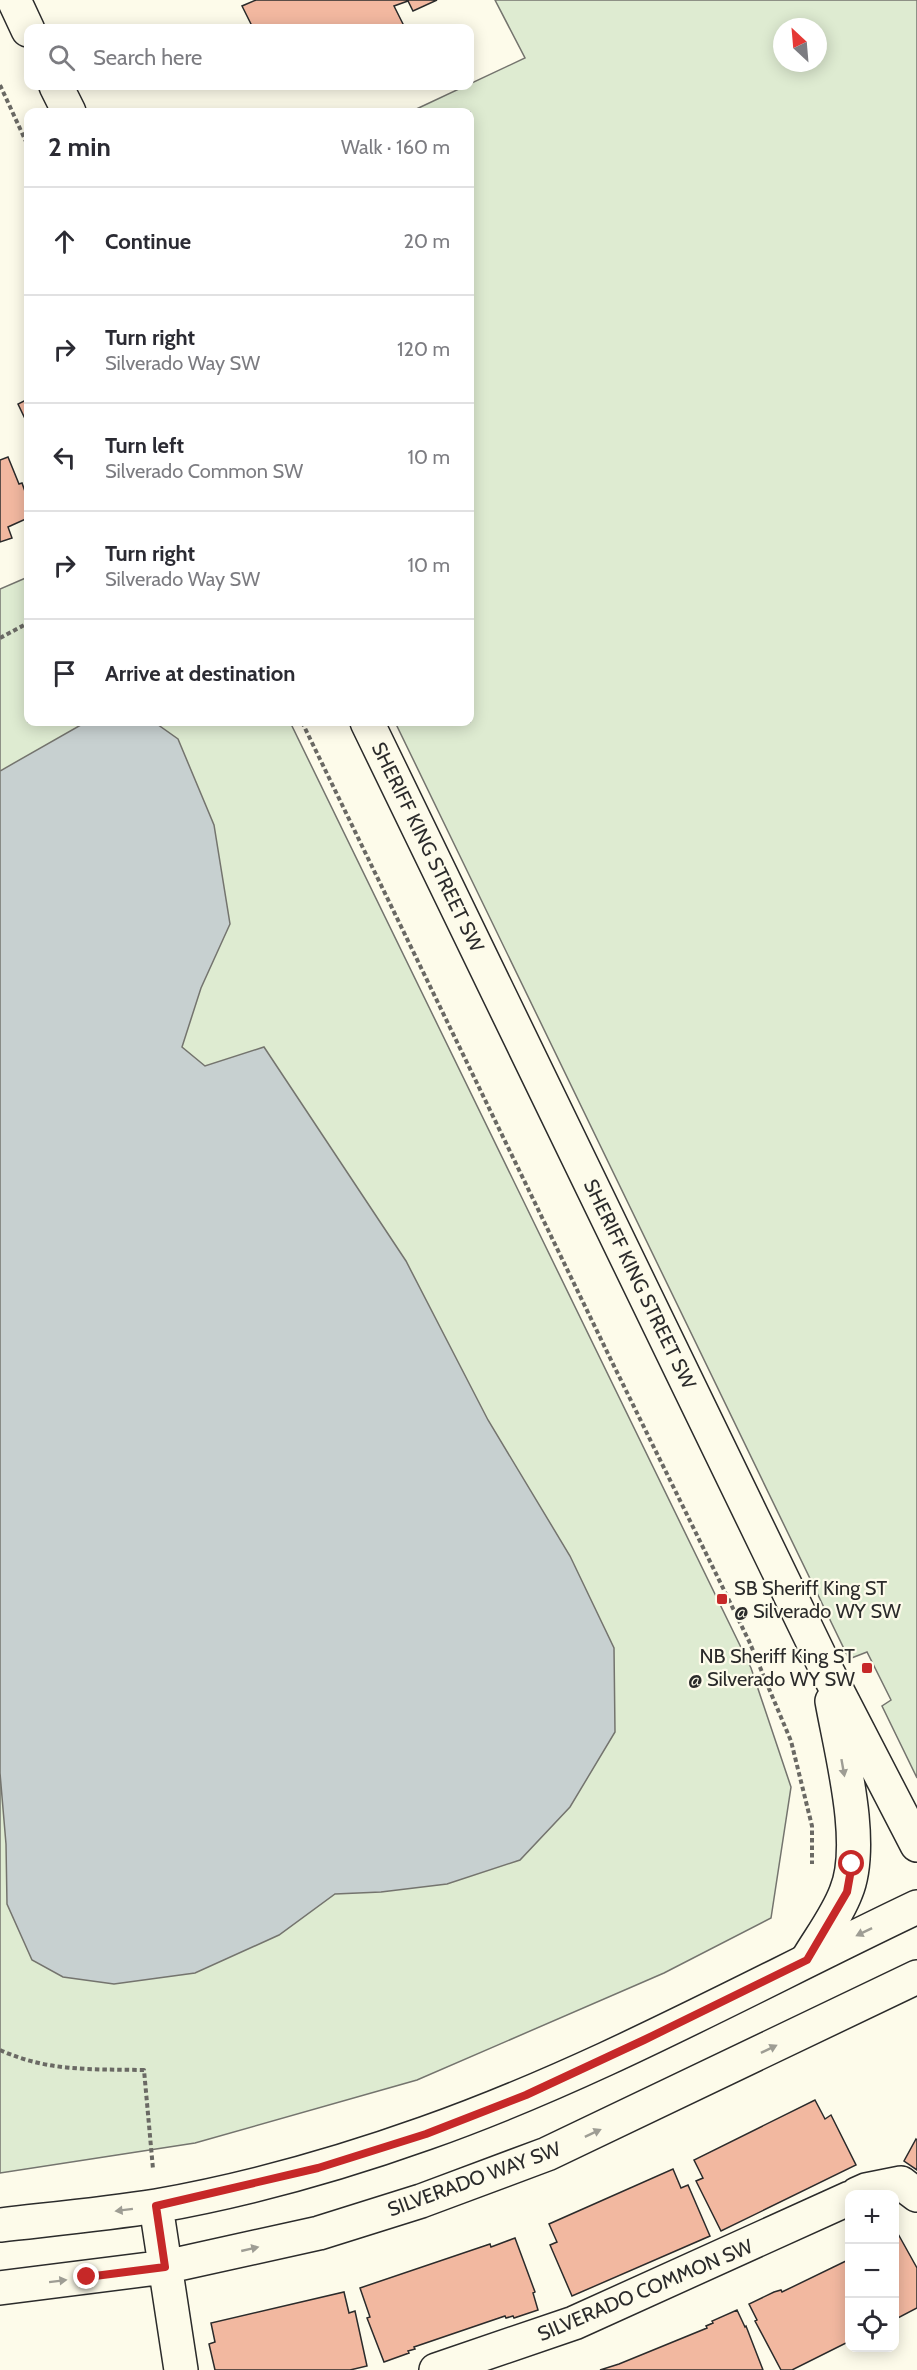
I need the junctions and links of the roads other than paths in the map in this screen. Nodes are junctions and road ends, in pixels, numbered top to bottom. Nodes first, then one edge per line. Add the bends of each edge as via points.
1 (14, 0) edge
2 (25, 24) edge
3 (58, 90) edge
4 (67, 108) edge
5 (369, 726) edge
6 (826, 1669) junction
7 (917, 1845) edge
8 (917, 1907) edge
9 (807, 1960) junction
10 (917, 1977) edge
11 (866, 2190) edge
12 (917, 2195) edge
13 (845, 2200) edge
14 (156, 2206) junction
15 (0, 2225) edge
16 (165, 2267) junction
17 (0, 2288) edge
18 (181, 2370) edge
19 (436, 2370) edge

1 - 2 street
3 - 4 street
5 - 6 street, SHERIFF KING STREET SW
6 - 7 street, SHERIFF KING STREET SW
6 -> 9 street via 853,1825 852,1864 847,1892
8 -> 9 street
9 - 14 street via 588,2067 426,2134 318,2168
16 -> 10 street, SILVERADO WAY SW via 319,2233 421,2201 547,2154
11 - 12 street via 901,2184
13 - 19 street, SILVERADO COMMON SW via 574,2323
14 -> 15 street
14 - 16 street
17 -> 16 street, SILVERADO WAY SW
16 - 18 street

